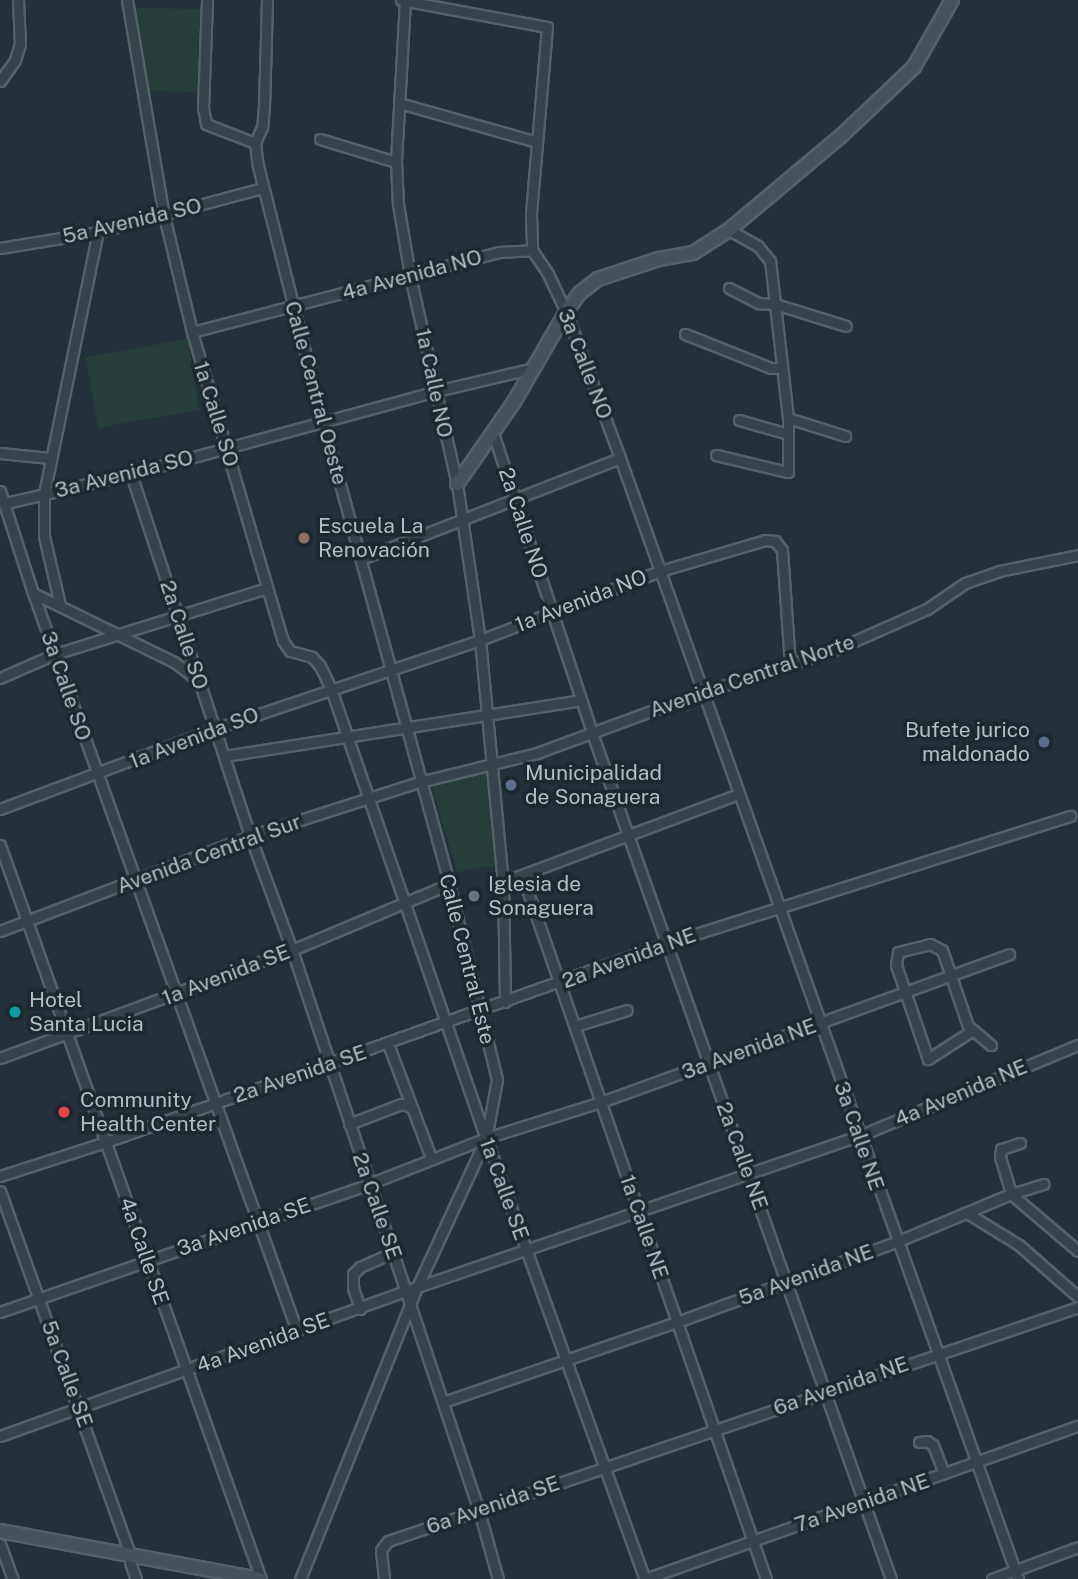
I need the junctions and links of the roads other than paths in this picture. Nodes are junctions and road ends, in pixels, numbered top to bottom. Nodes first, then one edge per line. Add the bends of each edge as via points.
1 (18, 0) edge
2 (127, 0) edge
3 (207, 0) edge
4 (267, 0) edge
5 (403, 0) edge
6 (952, 0) edge
7 (4, 71) edge
8 (0, 81) edge
9 (399, 103) junction
10 (320, 139) dead end
11 (537, 142) junction
12 (255, 143) junction
13 (396, 162) junction
14 (262, 188) junction
15 (164, 216) junction
16 (729, 230) junction
17 (98, 232) junction
18 (0, 248) edge
19 (532, 250) junction
20 (410, 276) junction
21 (729, 288) dead end
22 (775, 304) junction
23 (293, 306) junction
24 (566, 312) junction
25 (846, 326) dead end
26 (192, 332) junction
27 (685, 334) dead end
28 (534, 368) junction
29 (782, 368) junction
30 (436, 391) junction
31 (788, 418) junction
32 (739, 420) dead end
33 (323, 422) junction
34 (493, 433) junction
35 (788, 434) junction
36 (845, 436) dead end
37 (226, 447) junction
38 (0, 453) edge
39 (716, 455) dead end
40 (50, 458) junction
41 (620, 458) junction
42 (131, 474) junction
43 (457, 484) junction
44 (0, 491) edge
45 (44, 494) junction
46 (515, 500) junction
47 (6, 503) junction
48 (460, 520) junction
49 (1078, 555) edge
50 (361, 559) junction
51 (660, 571) junction
52 (267, 588) junction
53 (33, 593) junction
54 (60, 605) junction
55 (552, 612) junction
56 (178, 615) junction
57 (113, 634) junction
58 (480, 640) junction
59 (55, 654) junction
60 (790, 664) junction
61 (390, 671) junction
62 (0, 678) edge
63 (198, 680) junction
64 (331, 689) junction
65 (703, 692) junction
66 (581, 700) junction
67 (488, 715) junction
68 (404, 726) junction
69 (214, 729) junction
70 (592, 733) junction
71 (348, 738) junction
72 (223, 756) junction
73 (492, 764) junction
74 (97, 775) junction
75 (419, 782) junction
76 (738, 794) junction
77 (368, 798) junction
78 (0, 809) edge
79 (1070, 816) dead end
80 (628, 832) junction
81 (250, 836) junction
82 (0, 845) edge
83 (522, 875) junction
84 (136, 880) junction
85 (503, 881) junction
86 (449, 884) junction
87 (405, 904) junction
88 (779, 906) junction
89 (27, 922) junction
90 (0, 931) edge
91 (667, 943) junction
92 (292, 950) junction
93 (1009, 954) dead end
94 (951, 975) junction
95 (560, 983) junction
96 (904, 992) junction
97 (177, 994) junction
98 (505, 1002) junction
99 (627, 1010) dead end
100 (481, 1011) junction
101 (446, 1023) junction
102 (820, 1023) junction
103 (575, 1026) junction
104 (973, 1031) junction
105 (66, 1034) junction
106 (388, 1044) junction
107 (991, 1045) dead end
108 (1078, 1045) edge
109 (0, 1058) edge
110 (330, 1064) junction
111 (709, 1064) junction
112 (601, 1102) junction
113 (218, 1103) junction
114 (412, 1107) junction
115 (349, 1124) junction
116 (859, 1136) junction
117 (486, 1138) junction
118 (106, 1142) junction
119 (1020, 1143) dead end
120 (431, 1158) junction
121 (748, 1172) junction
122 (0, 1176) edge
123 (369, 1184) junction
124 (1043, 1184) dead end
125 (0, 1191) edge
126 (1011, 1194) junction
127 (639, 1211) junction
128 (967, 1213) junction
129 (258, 1221) junction
130 (896, 1242) junction
131 (1077, 1249) edge
132 (525, 1250) junction
133 (392, 1252) junction
134 (147, 1260) junction
135 (787, 1282) junction
136 (417, 1287) junction
137 (405, 1291) junction
138 (39, 1297) junction
139 (1078, 1297) edge
140 (410, 1306) junction
141 (1078, 1307) edge
142 (360, 1309) junction
143 (0, 1312) edge
144 (677, 1322) junction
145 (297, 1331) junction
146 (936, 1353) junction
147 (566, 1361) junction
148 (185, 1371) junction
149 (825, 1391) junction
150 (443, 1402) junction
151 (79, 1407) junction
152 (1078, 1426) edge
153 (715, 1429) junction
154 (0, 1436) edge
155 (919, 1442) dead end
156 (976, 1462) junction
157 (605, 1467) junction
158 (944, 1474) junction
159 (864, 1502) junction
160 (479, 1511) junction
161 (0, 1531) edge
162 (0, 1541) edge
163 (753, 1541) junction
164 (1078, 1547) edge
165 (131, 1560) junction
166 (1016, 1575) edge
167 (12, 1579) edge
168 (136, 1579) edge
169 (225, 1579) edge
170 (260, 1579) edge
171 (300, 1579) edge
172 (384, 1579) edge
173 (498, 1579) edge
174 (645, 1579) edge
175 (766, 1579) edge
176 (891, 1579) edge
177 (992, 1579) edge

1 - 7 street via 20,44
2 - 15 street, 1a Calle SO
3 - 12 street via 206,124
4 - 12 street, Calle Central Oeste via 264,106
5 - 9 street, 1a Calle NO
5 - 11 street via 547,27
6 - 16 street via 914,67
7 - 8 street
9 - 11 street
9 - 13 street, 1a Calle NO
10 - 13 street
11 - 19 street
12 - 14 street, Calle Central Oeste
13 - 20 street, 1a Calle NO
14 - 15 street, 5a Avenida SO
14 - 23 street, Calle Central Oeste
15 - 17 street, 5a Avenida SO
15 - 26 street, 1a Calle SO
16 - 22 street via 764,251 770,261
16 - 24 street via 693,253 598,279
17 - 18 street, 5a Avenida SO
17 - 40 street
19 - 20 street, 4a Avenida NO via 499,252
19 - 24 street, 3a Calle NO
20 - 23 street, 4a Avenida NO
20 - 30 street, 1a Calle NO
21 - 22 street via 759,303
22 - 25 street
22 - 29 street
23 - 26 street, 4a Avenida NO
23 - 33 street, Calle Central Oeste
24 - 28 street
24 - 41 street, 3a Calle NO
26 - 37 street, 1a Calle SO
27 - 29 street via 771,368
28 - 30 street, 3a Avenida SO
28 - 34 street
29 - 31 street
30 - 33 street, 3a Avenida SO
30 - 43 street, 1a Calle NO
31 - 35 street
31 - 36 street
32 - 35 street
33 - 37 street, 3a Avenida SO
33 - 50 street, Calle Central Oeste
34 - 43 street
34 - 46 street, 2a Calle NO
35 - 39 street via 788,472
37 - 42 street, 3a Avenida SO
37 - 52 street, 1a Calle SO
38 - 40 street
40 - 45 street
41 - 46 street
41 - 51 street, 3a Calle NO
42 - 45 street, 3a Avenida SO
42 - 56 street, 2a Calle SO
43 - 48 street, 1a Calle NO
44 - 47 street, 3a Calle SO
45 - 47 street, 3a Avenida SO
45 - 54 street via 44,536
46 - 48 street
46 - 55 street, 2a Calle NO
47 - 53 street, 3a Calle SO
48 - 50 street
48 - 58 street, 1a Calle NO
49 - 60 street, Avenida Central Norte via 965,583 927,609 832,651
50 - 61 street, Calle Central Oeste
51 - 55 street, 1a Avenida NO
51 - 60 street, 1a Avenida NO via 775,541 782,550
51 - 65 street, 3a Calle NO
52 - 56 street
52 - 64 street, 1a Calle SO via 283,641 290,651 312,657
53 - 54 street
53 - 59 street, 3a Calle SO
54 - 57 street
55 - 58 street, 1a Avenida NO
55 - 66 street, 2a Calle NO
56 - 57 street
56 - 63 street, 2a Calle SO
57 - 59 street
57 - 63 street via 174,662
58 - 61 street, 1a Avenida NO
58 - 67 street, 1a Calle NO
59 - 62 street
59 - 74 street, 3a Calle SO
60 - 65 street, Avenida Central Norte
61 - 64 street, 1a Avenida SO
61 - 68 street, Calle Central Oeste
63 - 69 street, 2a Calle SO
64 - 69 street, 1a Avenida SO
64 - 71 street, 1a Calle SO
65 - 70 street, Avenida Central Norte
65 - 76 street, 3a Calle NE
66 - 67 street
66 - 70 street, 2a Calle NO
67 - 68 street
67 - 73 street, 1a Calle NO
68 - 71 street
68 - 75 street, Calle Central Oeste
69 - 72 street, 2a Calle SO
69 - 74 street, 1a Avenida SO
70 - 73 street, Avenida Central Norte
70 - 80 street, 2a Calle NE
71 - 72 street
71 - 77 street, 1a Calle SO
72 - 81 street, 2a Calle SO
73 - 75 street, Avenida Central Norte
73 - 85 street
74 - 78 street, 1a Avenida SO
74 - 84 street, 3a Calle SO
75 - 77 street, Avenida Central Sur
75 - 86 street, Calle Central Este
76 - 80 street
76 - 88 street, 3a Calle NE
77 - 81 street, Avenida Central Sur
77 - 87 street, 1a Calle SE
79 - 88 street, 2a Avenida NE
80 - 83 street
80 - 91 street, 2a Calle NE
81 - 84 street, Avenida Central Sur
81 - 92 street, 2a Calle SE
82 - 89 street, 4a Calle SE
83 - 85 street
83 - 95 street, 1a Calle NE
84 - 89 street, Avenida Central Sur
84 - 97 street, 3a Calle SO
85 - 98 street
86 - 87 street, 1a Avenida SE
86 - 100 street, Calle Central Este
87 - 92 street, 1a Avenida SE
87 - 101 street, 1a Calle SE
88 - 91 street, 2a Avenida NE
88 - 102 street, 3a Calle NE
89 - 90 street, Avenida Central Sur
89 - 105 street, 4a Calle SE
91 - 95 street, 2a Avenida NE
91 - 111 street, 2a Calle NE
92 - 97 street, 1a Avenida SE
92 - 110 street, 2a Calle SE
93 - 94 street, 3a Avenida NE
94 - 96 street, 3a Avenida NE
94 - 96 street via 936,945 898,952 895,961
94 - 104 street
95 - 98 street, 2a Avenida NE
95 - 103 street, 1a Calle NE
96 - 102 street, 3a Avenida NE
96 - 104 street via 928,1059
97 - 105 street, 1a Avenida SE
97 - 113 street, 3a Calle SO
98 - 100 street, 2a Avenida NE
99 - 103 street
100 - 101 street, 2a Avenida SE
100 - 117 street, Calle Central Este via 497,1080
101 - 106 street, 2a Avenida SE
101 - 117 street, 1a Calle SE
102 - 111 street, 3a Avenida NE
102 - 116 street, 3a Calle NE
103 - 112 street, 1a Calle NE
104 - 107 street
105 - 109 street, 1a Avenida SE
105 - 118 street, 4a Calle SE
106 - 110 street, 2a Avenida SE
106 - 114 street
108 - 116 street, 4a Avenida NE
110 - 113 street, 2a Avenida SE
110 - 115 street, 2a Calle SE
111 - 112 street, 3a Avenida NE
111 - 121 street, 2a Calle NE
112 - 117 street, 3a Avenida NE
112 - 127 street, 1a Calle NE
113 - 118 street, 2a Avenida SE
113 - 129 street, 3a Calle SO
114 - 115 street via 401,1104
114 - 120 street
115 - 123 street, 2a Calle SE
116 - 121 street, 4a Avenida NE
116 - 130 street, 3a Calle NE
117 - 120 street, 3a Avenida SE
117 - 132 street, 1a Calle SE
117 - 136 street, Calle Central Este
118 - 122 street, 2a Avenida SE
118 - 134 street, 4a Calle SE
119 - 126 street via 1001,1149
120 - 123 street, 3a Avenida SE
121 - 127 street, 4a Avenida NE
121 - 135 street, 2a Calle NE
123 - 129 street, 3a Avenida SE
123 - 133 street, 2a Calle SE
124 - 126 street, 5a Avenida NE
125 - 138 street, 5a Calle SE
126 - 128 street, 5a Avenida NE
126 - 131 street
127 - 132 street, 4a Avenida NE
127 - 144 street, 1a Calle NE
128 - 130 street, 5a Avenida NE
128 - 139 street via 1019,1245
129 - 134 street, 3a Avenida SE
129 - 145 street, 3a Calle SO
130 - 135 street, 5a Avenida NE
130 - 146 street, 3a Calle NE
132 - 136 street, 4a Avenida SE
132 - 147 street, 1a Calle SE
133 - 137 street, 2a Calle SE
133 - 142 street via 360,1266 353,1274
134 - 138 street, 3a Avenida SE
134 - 148 street, 4a Calle SE
135 - 144 street, 5a Avenida NE
135 - 149 street, 2a Calle NE
136 - 137 street, 4a Avenida SE
136 - 140 street, Calle Central Este
137 - 140 street, 2a Calle SE
137 - 142 street, 4a Avenida SE
138 - 143 street, 3a Avenida SE
138 - 151 street, 5a Calle SE
140 - 150 street, 2a Calle SE
140 - 171 street, Calle Central Este
141 - 146 street, 6a Avenida NE
142 - 145 street, 4a Avenida SE
144 - 147 street, 5a Avenida NE
144 - 153 street, 1a Calle NE
145 - 148 street, 4a Avenida SE
146 - 149 street, 6a Avenida NE
146 - 156 street, 3a Calle NE
147 - 150 street, 5a Avenida NE
147 - 157 street, 1a Calle SE
148 - 151 street, 4a Avenida SE
148 - 170 street, 4a Calle SE
149 - 153 street, 6a Avenida NE
149 - 159 street, 2a Calle NE
150 - 160 street, 2a Calle SE
151 - 154 street, 4a Avenida SE
151 - 165 street, 5a Calle SE
152 - 156 street, 7a Avenida NE
153 - 157 street, 6a Avenida NE
153 - 163 street, 1a Calle NE
155 - 158 street via 933,1445
156 - 158 street, 7a Avenida NE
156 - 166 street, 3a Calle NE
157 - 160 street, 6a Avenida SE
157 - 174 street, 1a Calle SE
158 - 159 street, 7a Avenida NE
159 - 163 street, 7a Avenida NE
159 - 176 street, 2a Calle NE
160 - 172 street, 6a Avenida SE via 388,1541 382,1546
160 - 173 street, 2a Calle SE
161 - 165 street
162 - 165 street
162 - 167 street
163 - 174 street, 7a Avenida NE
163 - 175 street, 1a Calle NE
164 - 166 street
165 - 168 street, 5a Calle SE
165 - 169 street
165 - 170 street
166 - 177 street

